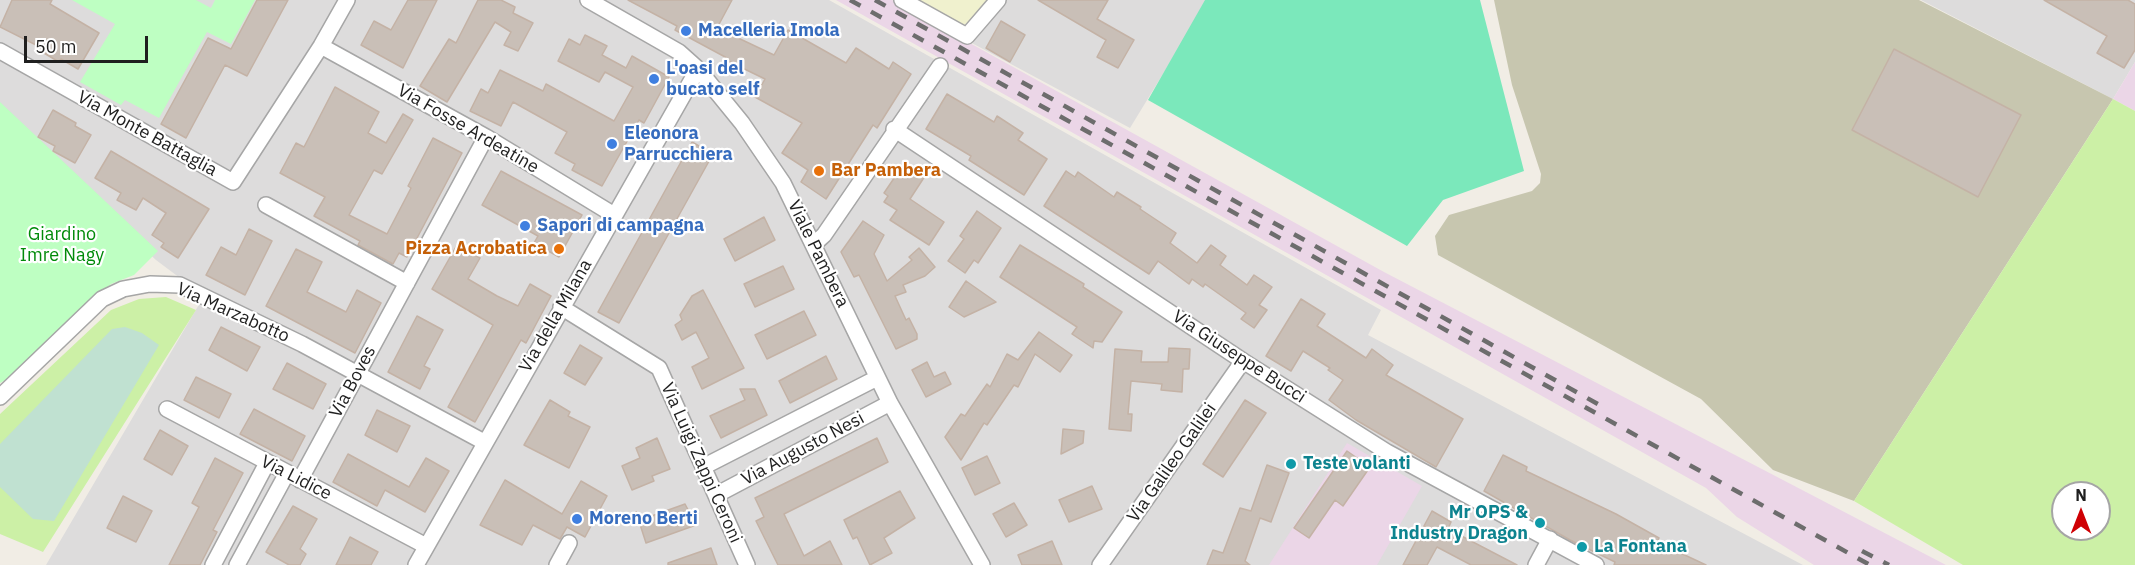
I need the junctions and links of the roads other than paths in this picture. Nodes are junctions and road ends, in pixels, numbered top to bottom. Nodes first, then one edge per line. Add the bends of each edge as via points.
1 (347, 0) edge
2 (588, 0) edge
3 (902, 0) edge
4 (998, 0) edge
5 (321, 46) junction
6 (0, 51) edge
7 (940, 66) dead end
8 (698, 69) junction
9 (894, 129) junction
10 (486, 137) junction
11 (266, 205) dead end
12 (614, 215) junction
13 (814, 244) junction
14 (406, 283) junction
15 (561, 307) junction
16 (1243, 361) junction
17 (357, 375) junction
18 (877, 378) junction
19 (0, 397) edge
20 (890, 403) junction
21 (167, 410) dead end
22 (484, 442) junction
23 (267, 463) junction
24 (703, 467) junction
25 (293, 476) junction
26 (716, 495) junction
27 (1550, 539) junction
28 (569, 543) dead end
29 (426, 546) junction
30 (213, 565) edge
31 (237, 565) edge
32 (416, 565) edge
33 (557, 565) edge
34 (747, 565) edge
35 (981, 565) edge
36 (1100, 565) edge
37 (1536, 565) edge
38 (1596, 565) edge

1 - 5 street, Via Monte Battaglia
2 - 8 street, Viale Pambera via 679,52
3 - 4 street via 967,36
5 - 6 street, Via Monte Battaglia via 233,182
5 - 10 street, Via Fosse Ardeatine
7 - 9 street
8 - 12 street, Via della Milana
8 - 13 street, Viale Pambera via 783,183
9 - 13 street via 824,235
9 - 16 street, Via Giuseppe Bucci
10 - 12 street, Via Fosse Ardeatine
10 - 14 street, Via Boves
11 - 14 street
12 - 15 street, Via della Milana
13 - 18 street, Viale Pambera
14 - 17 street, Via Boves
15 - 22 street, Via della Milana
15 - 24 street, Via Luigi Zappi Ceroni via 659,368
16 - 27 street, Via Giuseppe Bucci via 1387,452
16 - 36 street, Via Galileo Galilei
17 - 19 street, Via Marzabotto via 180,285 150,284 123,289 102,299
17 - 22 street, Via Marzabotto
17 - 25 street, Via Boves
18 - 20 street, Viale Pambera
18 - 24 street, Via Augusto Nesi
20 - 26 street, Via Augusto Nesi
20 - 35 street, Viale Pambera
21 - 23 street, Via Lidice
22 - 29 street, Via della Milana
23 - 25 street, Via Lidice
23 - 30 street
24 - 26 street, Via Luigi Zappi Ceroni
25 - 29 street, Via Lidice
25 - 31 street, Via Boves
26 - 34 street, Via Luigi Zappi Ceroni
27 - 37 street
27 - 38 street, Via Giuseppe Bucci
28 - 33 street
29 - 32 street, Via della Milana

